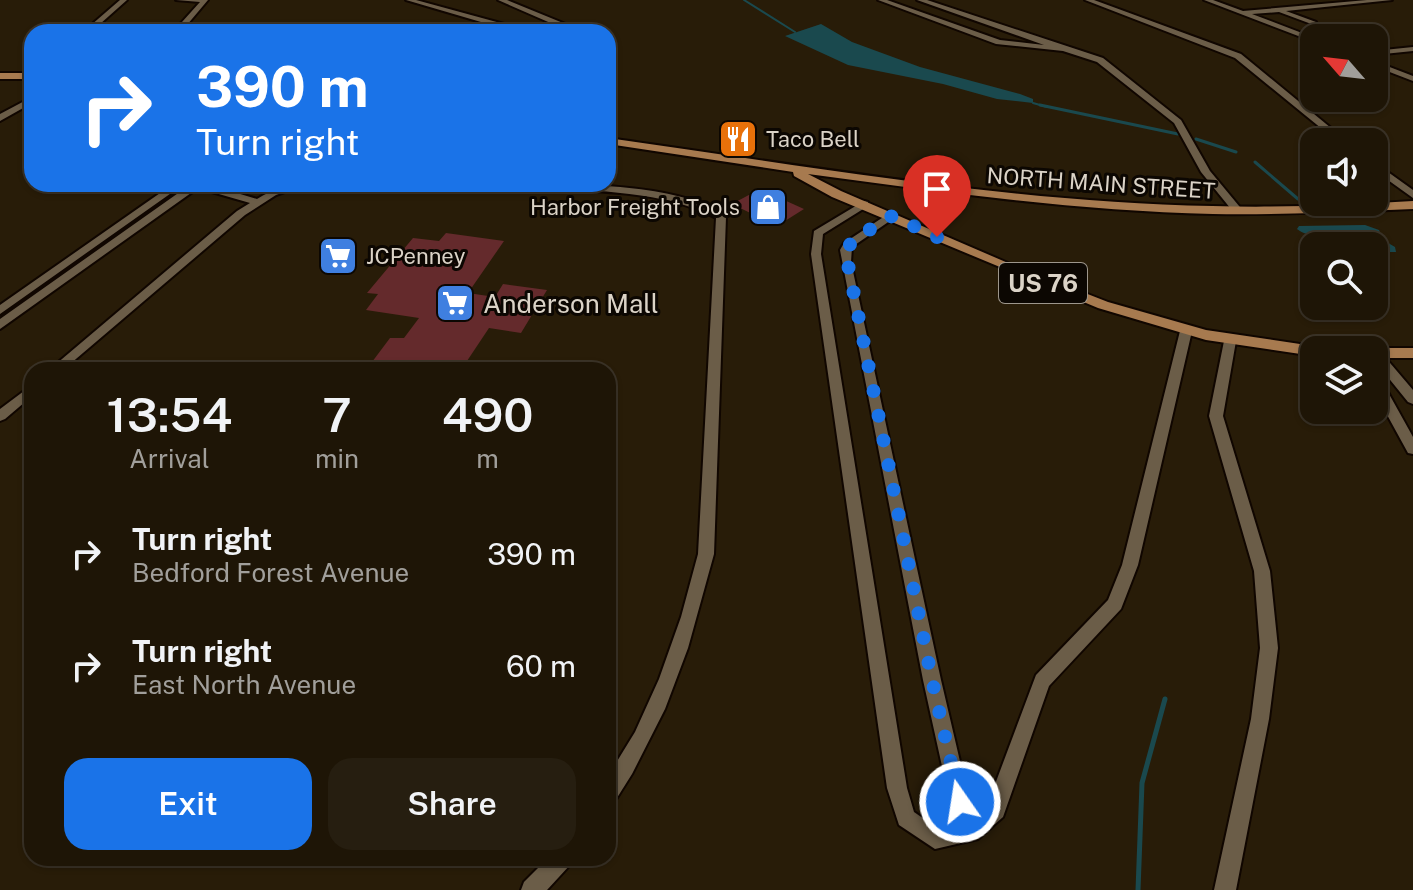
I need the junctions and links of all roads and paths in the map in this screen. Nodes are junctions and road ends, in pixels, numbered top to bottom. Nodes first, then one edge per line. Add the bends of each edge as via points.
1 (124, 0) edge
2 (179, 0) edge
3 (204, 0) edge
4 (409, 0) edge
5 (501, 0) edge
6 (881, 0) edge
7 (920, 0) edge
8 (1088, 0) edge
9 (1207, 0) edge
10 (1389, 0) edge
11 (1278, 10) junction
12 (1244, 13) junction
13 (1314, 23) dead end
14 (96, 24) edge
15 (184, 24) edge
16 (494, 24) edge
17 (558, 24) edge
18 (1300, 35) edge
19 (1064, 49) junction
20 (1413, 49) edge
21 (1388, 52) edge
22 (1388, 69) edge
23 (0, 76) edge
24 (24, 76) edge
25 (1413, 79) edge
26 (24, 104) edge
27 (0, 118) edge
28 (1327, 128) edge
29 (616, 142) edge
30 (789, 167) junction
31 (1388, 176) edge
32 (168, 192) edge
33 (185, 192) edge
34 (224, 192) edge
35 (276, 192) edge
36 (614, 192) edge
37 (1413, 195) edge
38 (258, 202) junction
39 (864, 204) junction
40 (1413, 205) edge
41 (1239, 212) junction
42 (892, 216) junction
43 (0, 310) edge
44 (0, 325) edge
45 (1186, 331) junction
46 (1230, 341) junction
47 (1300, 349) edge
48 (1388, 353) edge
49 (1413, 353) edge
50 (64, 362) edge
51 (1388, 370) edge
52 (24, 396) edge
53 (1413, 399) edge
54 (1388, 404) edge
55 (0, 416) edge
56 (1413, 449) edge
57 (616, 780) edge
58 (967, 833) junction
59 (555, 866) edge
60 (532, 890) edge
61 (1225, 890) edge

1 - 14 street
2 - 3 street
3 - 15 street
4 - 16 street
5 - 17 street
6 - 19 street via 999,42
7 - 19 street
8 - 28 street via 1238,56
9 - 12 street
10 - 11 street
11 - 12 street
11 - 13 street
12 - 18 street
19 - 41 street via 1100,60 1178,122 1206,172
20 - 21 street
22 - 25 street
23 - 24 main road
26 - 27 street
29 - 30 main road, US 76
30 - 39 main road, US 76
30 - 41 main road, NORTH MAIN STREET via 1029,200
31 - 37 street
32 - 43 street
33 - 44 street
34 - 38 street
35 - 38 street
36 - 57 street via 707,207 721,217 706,554 657,706
38 - 50 street
39 - 42 main road, US 76
39 - 58 street via 818,233 816,254 897,788 906,818 935,839
40 - 41 main road, NORTH MAIN STREET
42 - 45 main road, US 76 via 1060,291
42 - 58 street via 848,245 846,262
45 - 46 main road, US 76
45 - 58 street via 1130,565 1115,604 1042,681 996,810
46 - 47 main road, US 76
46 - 61 street via 1216,416 1262,571 1269,648
48 - 49 main road
51 - 53 street
52 - 55 street
54 - 56 street
59 - 60 street

